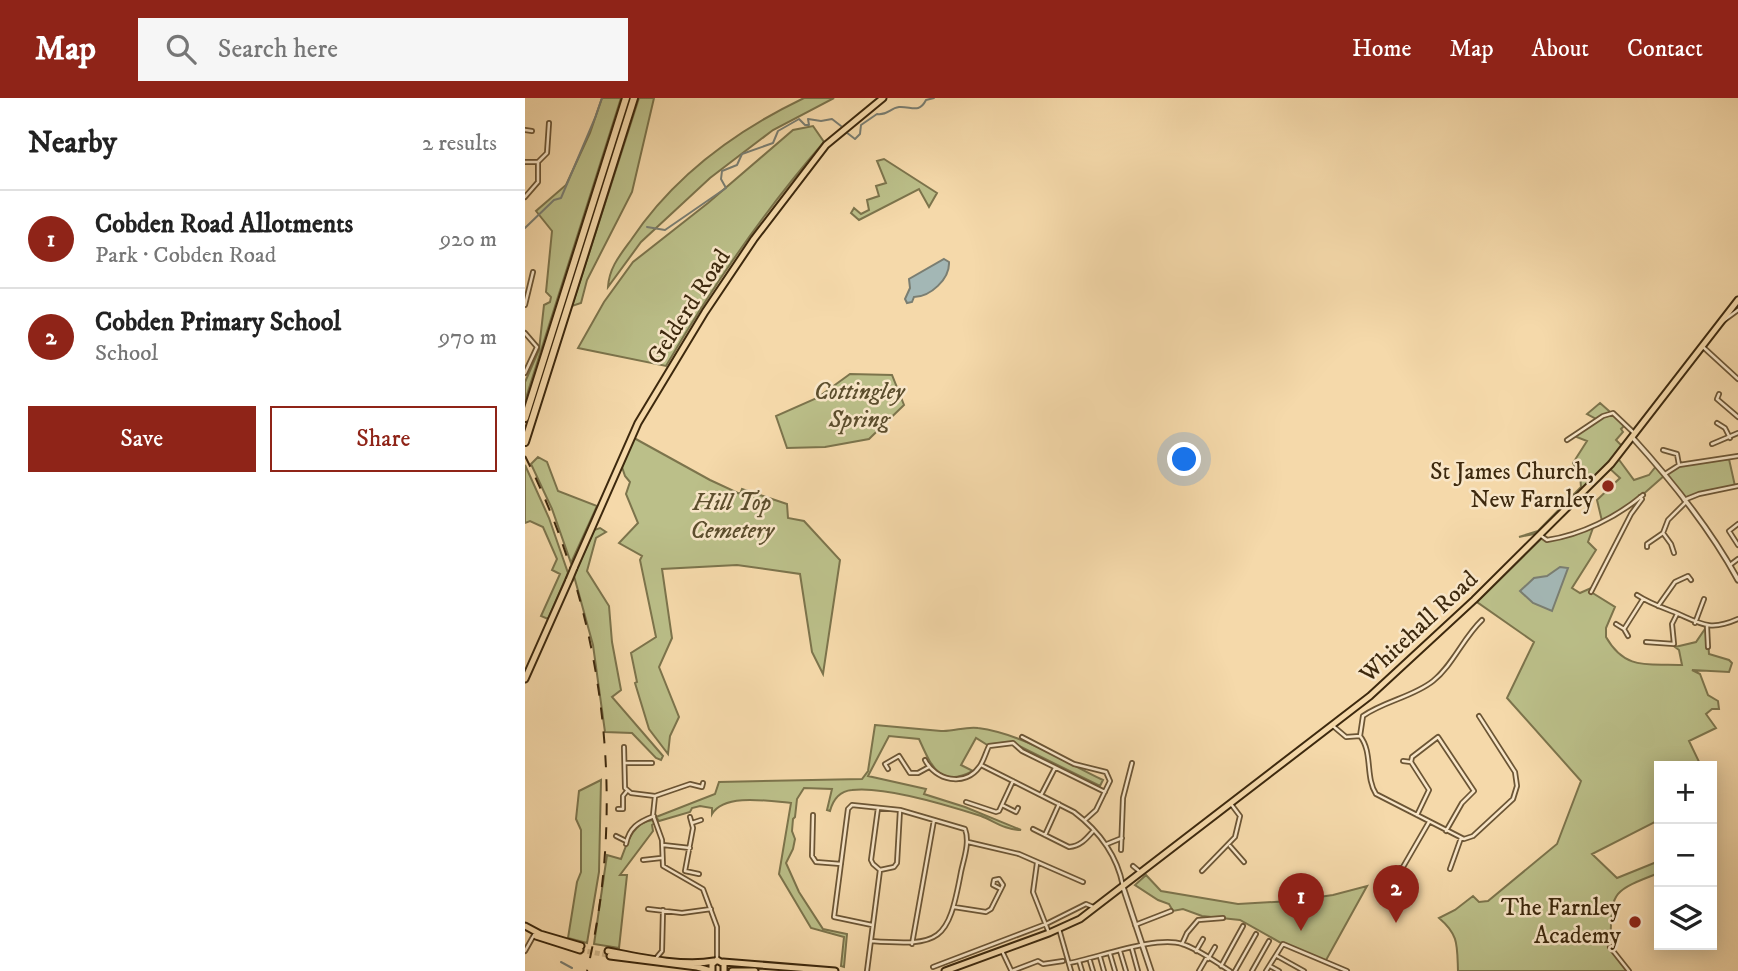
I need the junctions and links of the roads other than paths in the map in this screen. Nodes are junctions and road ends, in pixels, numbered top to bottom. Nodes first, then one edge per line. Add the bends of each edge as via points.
1 (626, 98) edge
2 (634, 98) edge
3 (883, 98) edge
4 (549, 123) dead end
5 (525, 130) edge
6 (532, 131) dead end
7 (525, 162) edge
8 (538, 162) junction
9 (525, 197) edge
10 (533, 272) dead end
11 (1738, 300) edge
12 (566, 302) junction
13 (525, 306) edge
14 (1738, 310) edge
15 (563, 311) junction
16 (1721, 322) junction
17 (525, 332) edge
18 (1702, 346) junction
19 (525, 373) edge
20 (1738, 379) edge
21 (1719, 394) dead end
22 (1738, 416) edge
23 (525, 418) edge
24 (1717, 423) dead end
25 (1738, 433) edge
26 (1633, 435) junction
27 (1730, 438) junction
28 (526, 439) edge
29 (1567, 440) dead end
30 (1712, 444) dead end
31 (1663, 450) dead end
32 (1738, 456) edge
33 (1679, 465) junction
34 (1665, 474) junction
35 (1738, 486) edge
36 (1685, 501) junction
37 (1738, 524) edge
38 (1663, 533) junction
39 (1540, 535) junction
40 (1738, 545) edge
41 (1647, 547) dead end
42 (1674, 553) dead end
43 (1738, 559) edge
44 (1730, 565) junction
45 (1689, 576) dead end
46 (1738, 580) edge
47 (1591, 592) dead end
48 (1637, 596) dead end
49 (1643, 599) junction
50 (1704, 599) dead end
51 (1658, 606) junction
52 (1677, 614) junction
53 (1482, 620) dead end
54 (1737, 621) edge
55 (1616, 624) dead end
56 (1695, 624) junction
57 (1707, 626) junction
58 (1624, 629) junction
59 (1628, 636) dead end
60 (1646, 642) dead end
61 (1708, 647) dead end
62 (525, 678) edge
63 (1479, 716) dead end
64 (1332, 725) junction
65 (1360, 736) junction
66 (1022, 737) dead end
67 (624, 747) dead end
68 (925, 760) dead end
69 (1403, 761) dead end
70 (1411, 762) junction
71 (625, 763) junction
72 (652, 763) dead end
73 (1132, 763) dead end
74 (981, 765) junction
75 (929, 767) junction
76 (1055, 768) junction
77 (888, 769) dead end
78 (684, 780) dead end
79 (1013, 781) junction
80 (703, 783) dead end
81 (687, 786) junction
82 (627, 791) junction
83 (1105, 792) junction
84 (1041, 794) junction
85 (655, 796) junction
86 (966, 802) dead end
87 (1059, 804) junction
88 (1231, 804) junction
89 (1002, 805) junction
90 (878, 807) junction
91 (618, 810) dead end
92 (900, 810) junction
93 (1016, 811) dead end
94 (813, 815) dead end
95 (1417, 815) junction
96 (654, 816) junction
97 (690, 817) dead end
98 (934, 819) junction
99 (701, 820) dead end
100 (1085, 820) junction
101 (1429, 822) junction
102 (692, 823) junction
103 (1033, 829) dead end
104 (1094, 830) junction
105 (1446, 831) junction
106 (1045, 835) junction
107 (616, 836) dead end
108 (1122, 838) junction
109 (1461, 838) junction
110 (967, 842) junction
111 (1107, 844) junction
112 (663, 845) junction
113 (1229, 845) junction
114 (690, 848) junction
115 (1121, 850) dead end
116 (662, 858) junction
117 (643, 860) dead end
118 (1038, 861) junction
119 (1244, 862) dead end
120 (841, 864) junction
121 (1133, 866) dead end
122 (1450, 869) dead end
123 (880, 870) junction
124 (1394, 870) dead end
125 (1202, 871) dead end
126 (1142, 873) junction
127 (699, 874) dead end
128 (1083, 882) dead end
129 (1123, 887) junction
130 (999, 888) dead end
131 (954, 907) junction
132 (647, 909) dead end
133 (711, 909) junction
134 (1095, 909) junction
135 (663, 910) junction
136 (1171, 911) dead end
137 (1223, 918) dead end
138 (1046, 924) junction
139 (872, 925) junction
140 (1135, 925) junction
141 (1243, 926) dead end
142 (525, 928) edge
143 (1059, 929) junction
144 (1049, 933) junction
145 (1256, 933) dead end
146 (534, 935) junction
147 (1012, 937) junction
148 (1203, 939) dead end
149 (871, 941) junction
150 (1269, 941) dead end
151 (912, 944) junction
152 (992, 944) junction
153 (1182, 944) junction
154 (1015, 946) junction
155 (1142, 946) junction
156 (1215, 947) dead end
157 (1610, 947) dead end
158 (1132, 948) junction
159 (525, 951) edge
160 (1120, 951) junction
161 (1196, 951) junction
162 (999, 952) junction
163 (1110, 954) junction
164 (1036, 955) dead end
165 (1276, 955) junction
166 (1100, 957) junction
167 (655, 958) junction
168 (1207, 958) junction
169 (1090, 959) junction
170 (718, 961) junction
171 (1038, 961) junction
172 (1063, 961) dead end
173 (1079, 961) junction
174 (1069, 963) junction
175 (940, 965) junction
176 (1221, 966) junction
177 (1270, 966) junction
178 (933, 967) dead end
179 (1338, 969) edge
180 (711, 971) edge
181 (724, 971) edge
182 (732, 971) edge
183 (755, 971) edge
184 (835, 971) edge
185 (867, 971) edge
186 (944, 971) edge
187 (1011, 971) edge
188 (1071, 971) edge
189 (1081, 971) edge
190 (1093, 971) edge
191 (1104, 971) edge
192 (1115, 971) edge
193 (1126, 971) edge
194 (1138, 971) edge
195 (1151, 971) edge
196 (1199, 971) edge
197 (1233, 971) edge
198 (1252, 971) edge
199 (1266, 971) edge
200 (1279, 971) edge
201 (1304, 971) edge
202 (1347, 971) edge
203 (1629, 971) edge

1 - 12 highway
2 - 12 highway
3 - 62 main road, Gelderd Road, bridge via 826,145 705,312 638,423
4 - 8 street via 548,148
5 - 6 street
7 - 8 street
8 - 9 street via 538,182
10 - 13 street
11 - 16 main road, Whitehall Road
12 - 15 highway
14 - 16 street, Whitehall Road
15 - 23 highway
15 - 28 highway
16 - 18 main road, Whitehall Road
17 - 19 street via 537,346
18 - 20 street
18 - 26 main road, Whitehall Road
21 - 22 street via 1717,399
24 - 27 street
25 - 27 street
26 - 29 street via 1613,413
26 - 34 street
26 - 39 main road, Whitehall Road via 1611,464
27 - 30 street
31 - 33 street via 1677,454
32 - 33 street
33 - 34 street
34 - 36 street
35 - 36 street
36 - 38 street
36 - 44 street
37 - 40 street via 1729,531
38 - 41 street
38 - 42 street
39 - 47 street via 1546,540 1562,537 1618,514 1642,496
39 - 64 main road, Whitehall Road via 1380,687
43 - 44 street
44 - 46 street
45 - 51 street via 1675,582
48 - 49 street
49 - 51 street
49 - 58 street
50 - 56 street
51 - 52 street
52 - 56 street
52 - 60 street via 1672,624 1674,644
53 - 65 street via 1435,680 1363,716
54 - 57 street
55 - 58 street
56 - 57 street
57 - 61 street
58 - 59 street
63 - 109 street via 1515,772 1517,789 1513,799 1473,836
64 - 65 street via 1346,737
64 - 88 main road, Whitehall Road
65 - 95 street via 1377,794
66 - 83 street via 1074,764 1106,772 1110,781
67 - 71 street
68 - 75 street
69 - 70 street
70 - 95 street via 1429,790
70 - 105 street via 1438,737 1473,787
71 - 72 street
71 - 82 street
73 - 108 street via 1123,799
74 - 75 street via 971,775 956,779 939,776
74 - 76 street via 989,746 1013,743
74 - 79 street
75 - 77 street via 911,773 899,756 885,764
76 - 83 street
76 - 84 street
78 - 81 street
79 - 84 street
79 - 89 street
80 - 81 street via 702,787
81 - 85 street
82 - 85 street
82 - 91 street via 623,809
83 - 100 street
84 - 87 street
85 - 96 street
86 - 89 street via 996,812
87 - 100 street
87 - 106 street
88 - 113 street via 1240,822
88 - 126 main road, Whitehall Road
89 - 93 street
90 - 92 street
90 - 120 street via 852,805 848,809
90 - 123 street via 871,860
92 - 98 street
92 - 123 street via 897,863
94 - 120 street via 812,856 816,862
95 - 101 street
96 - 107 street via 633,827 626,842
96 - 112 street
97 - 102 street
98 - 110 street via 965,829
98 - 151 street
99 - 102 street
100 - 104 street
101 - 105 street
101 - 124 street via 1403,867
102 - 114 street
103 - 106 street
104 - 106 street via 1076,846
104 - 111 street
105 - 109 street
108 - 111 street
108 - 115 street
109 - 122 street
110 - 118 street
110 - 131 street
111 - 129 street
112 - 114 street
112 - 116 street
113 - 119 street
113 - 125 street
114 - 127 street via 685,871
116 - 117 street
116 - 133 street via 665,869 703,889
118 - 128 street
118 - 138 street via 1033,892
120 - 139 street via 834,917
121 - 126 street
123 - 139 street
126 - 129 main road, Whitehall Road
129 - 134 main road, Whitehall Road
129 - 140 street
130 - 131 street via 986,912
131 - 151 street via 938,934
132 - 135 street
133 - 135 street
133 - 170 street via 718,932
134 - 138 street, Whitehall Road via 1086,904
134 - 143 main road, Whitehall Road
135 - 167 street via 662,951
136 - 140 street
137 - 153 street via 1202,918
138 - 144 street
138 - 147 street, Whitehall Road
139 - 149 street
140 - 155 street
141 - 176 street
142 - 146 main road
142 - 146 main road via 581,948
143 - 144 main road, Whitehall Road
143 - 174 street
144 - 154 main road, Whitehall Road
145 - 197 street
146 - 159 street
147 - 152 street, Whitehall Road
147 - 154 street
148 - 161 street
149 - 151 street
149 - 185 street
150 - 198 street
152 - 162 street
152 - 175 street, Whitehall Road
153 - 155 street
153 - 161 street
154 - 162 main road, Whitehall Road
155 - 158 street
155 - 195 street
156 - 168 street
157 - 203 street
158 - 160 street
158 - 194 street
160 - 163 street
160 - 193 street
161 - 168 street
162 - 186 main road, Whitehall Road
162 - 187 street
163 - 166 street
163 - 192 street
164 - 171 street
165 - 177 street
165 - 179 street via 1283,944
165 - 201 street
166 - 169 street
166 - 191 street
167 - 170 main road
167 - 180 main road via 608,953
168 - 176 street
168 - 196 street
169 - 173 street
169 - 190 street
170 - 180 main road
170 - 181 main road
170 - 184 main road
171 - 172 street
171 - 187 street
173 - 174 street
173 - 189 street
174 - 188 street
175 - 178 street, Whitehall Road
175 - 186 street, Whitehall Road
176 - 197 street
177 - 199 street
177 - 200 street
179 - 202 street
182 - 183 main road

